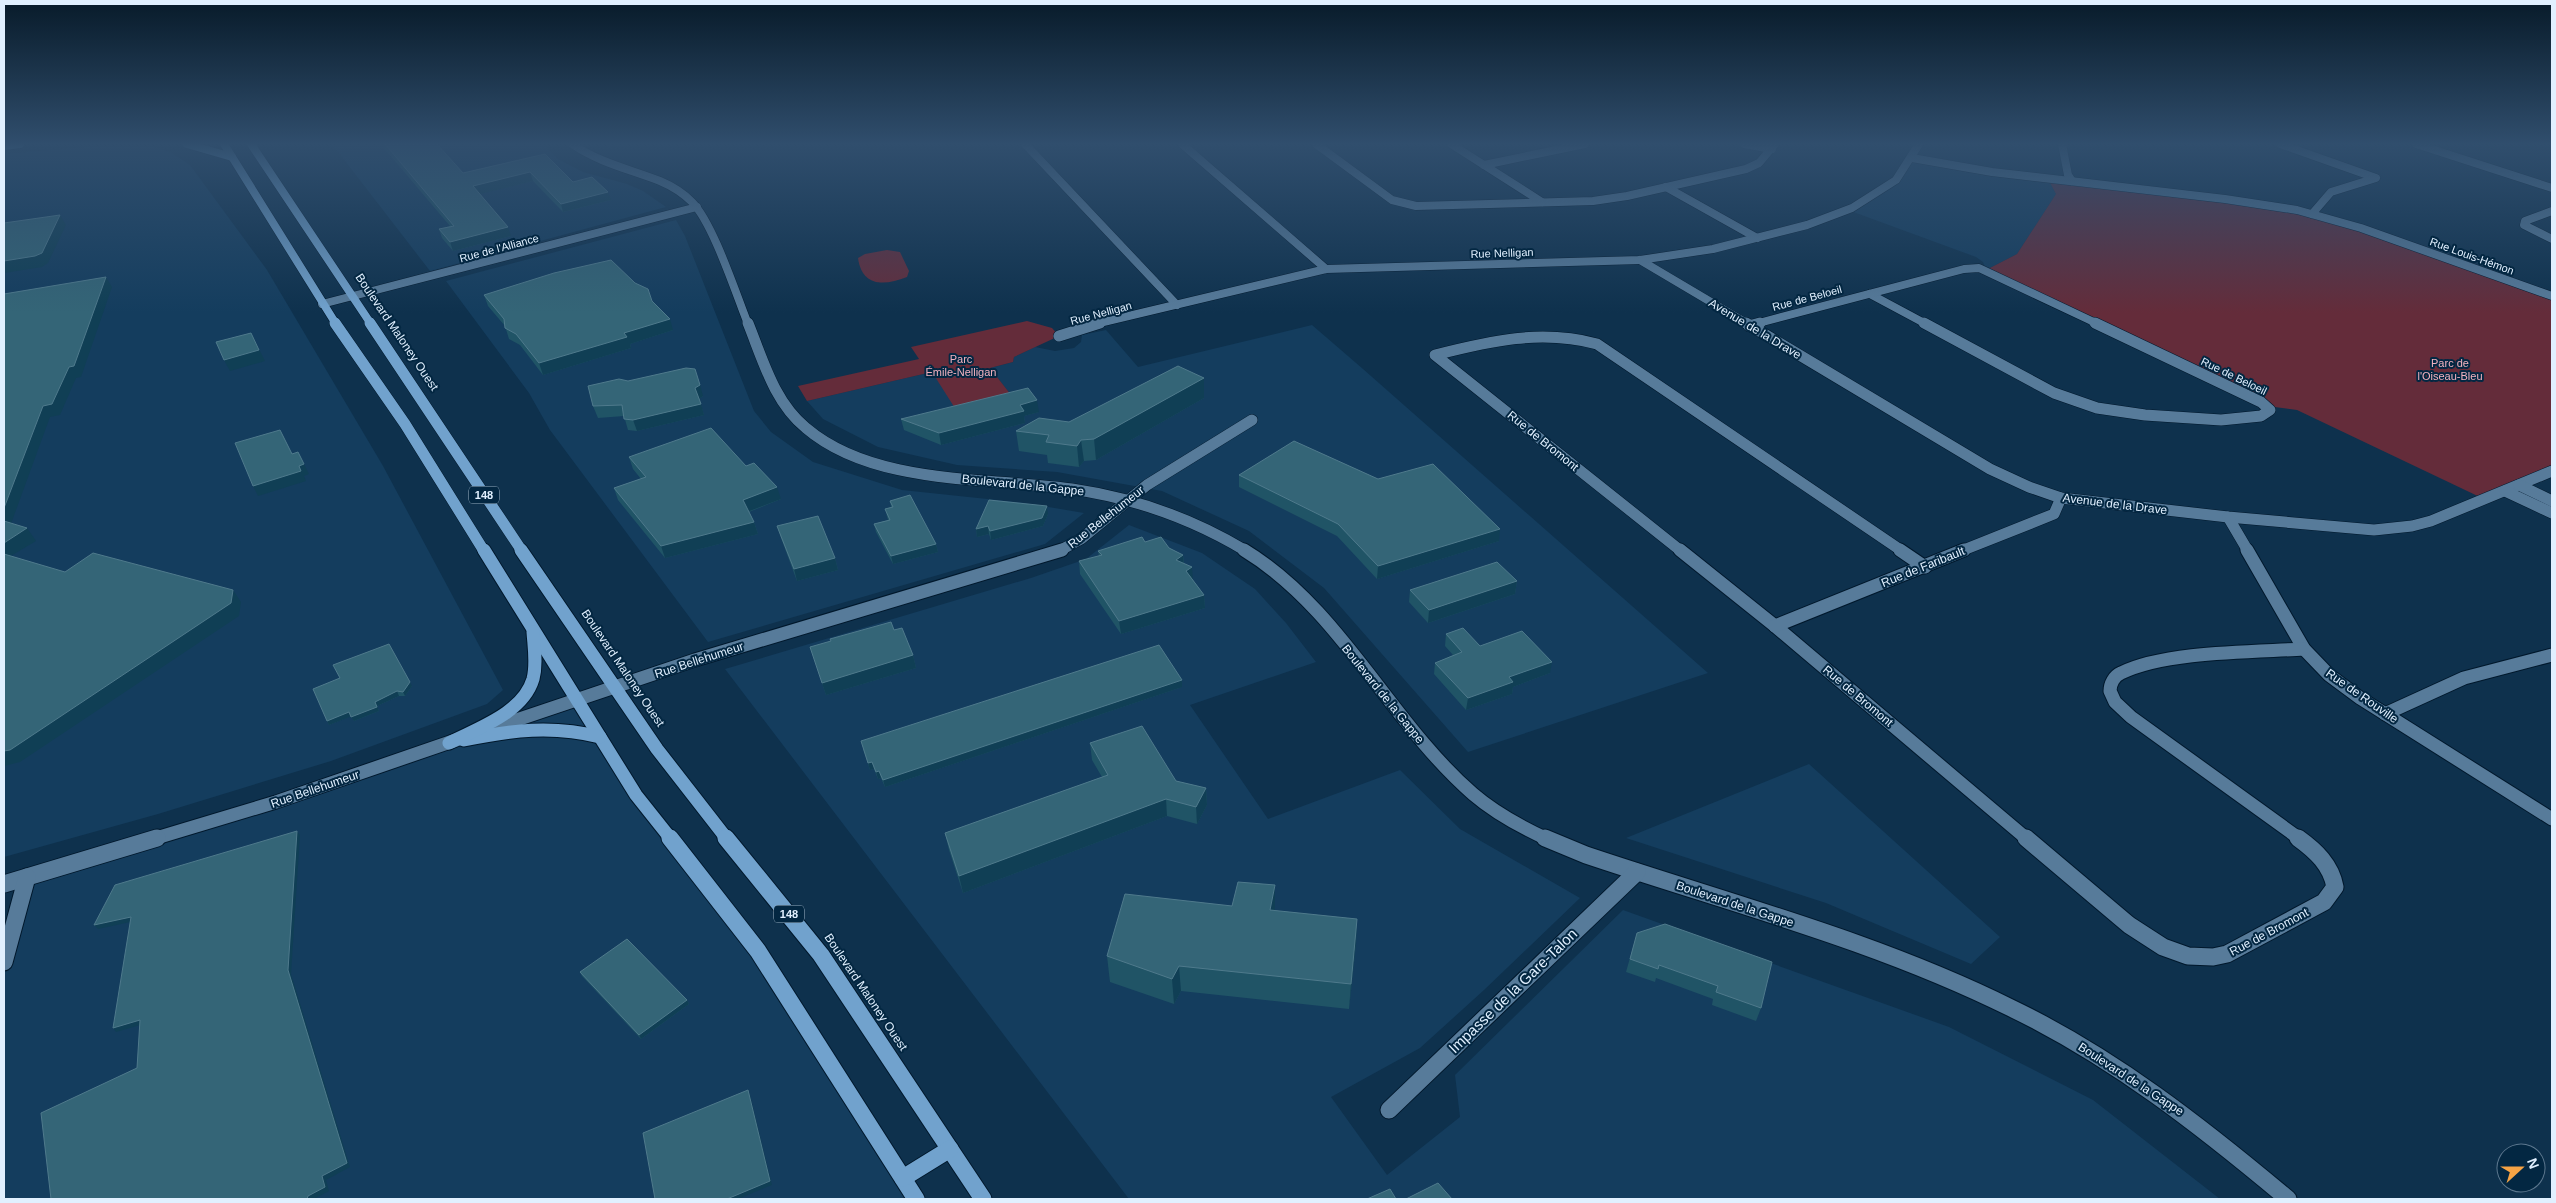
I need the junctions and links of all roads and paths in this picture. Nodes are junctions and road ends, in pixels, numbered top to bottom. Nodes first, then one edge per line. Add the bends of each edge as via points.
1 (258, 200) edge
2 (288, 200) edge
3 (691, 200) edge
4 (1078, 200) edge
5 (1247, 200) edge
6 (1392, 200) edge
7 (1538, 200) edge
8 (1602, 200) edge
9 (1689, 200) edge
10 (1864, 200) edge
11 (2235, 200) edge
12 (2324, 200) edge
13 (1542, 203) junction
14 (697, 207) junction
15 (2552, 211) edge
16 (2312, 214) junction
17 (1757, 238) junction
18 (2552, 239) edge
19 (1640, 260) junction
20 (1326, 269) junction
21 (1870, 294) junction
22 (2552, 296) edge
23 (353, 298) junction
24 (1177, 305) junction
25 (323, 307) junction
26 (1749, 326) junction
27 (1059, 336) dead end
28 (1252, 420) dead end
29 (2552, 471) edge
30 (2519, 485) junction
31 (2505, 491) junction
32 (2061, 498) junction
33 (1127, 500) junction
34 (2552, 501) edge
35 (2552, 513) edge
36 (2228, 518) junction
37 (1925, 567) junction
38 (1775, 626) junction
39 (533, 629) junction
40 (2304, 649) junction
41 (2552, 655) edge
42 (615, 688) junction
43 (577, 700) junction
44 (2385, 714) junction
45 (600, 737) junction
46 (449, 743) junction
47 (2552, 819) edge
48 (1637, 872) junction
49 (27, 877) junction
50 (4, 884) edge
51 (4, 962) edge
52 (1390, 1110) dead end
53 (950, 1149) junction
54 (903, 1178) junction
55 (916, 1199) edge
56 (983, 1199) edge
57 (2288, 1199) edge

1 - 25 main road, 148
2 - 23 main road, Boulevard Maloney Ouest / 148
3 - 14 street, Boulevard de la Gappe
4 - 24 street
5 - 20 street
6 - 13 street via 1403,204
7 - 13 street
8 - 13 street
9 - 17 street
10 - 17 street, Rue Nelligan via 1824,220
11 - 16 street, Rue Louis-Hémon
12 - 16 street
14 - 23 street, Rue de l'Alliance via 422,280 400,289
14 - 33 street, Boulevard de la Gappe via 780,400 791,416 819,438 869,460 918,473 1055,486
15 - 18 street via 2524,222 2536,233
16 - 22 street, Rue Louis-Hémon
17 - 19 street, Rue Nelligan
19 - 20 street, Rue Nelligan
19 - 26 street, Avenue de la Drave
20 - 24 street, Rue Nelligan
21 - 21 street, Rue de Beloeil via 1964,269 1986,270 2262,402 2270,410 2264,415 2245,419 2213,420 2129,414 2088,405 2054,393
21 - 26 street, Rue de Beloeil
23 - 25 street, Rue de l'Alliance
23 - 42 main road, Boulevard Maloney Ouest / 148
24 - 27 street, Rue Nelligan
25 - 39 main road, 148 via 405,424
26 - 32 street, Avenue de la Drave via 1990,469
28 - 33 street, Rue Bellehumeur
29 - 30 street, Avenue de la Drave
30 - 31 street, Avenue de la Drave
30 - 34 street
31 - 35 street
31 - 36 street, Avenue de la Drave via 2431,521 2394,529
32 - 36 street, Avenue de la Drave
32 - 37 street, Rue de Faribault via 2054,514
33 - 42 street, Rue Bellehumeur via 1081,540 1061,551 695,660
33 - 48 street, Boulevard de la Gappe via 1220,535 1279,574 1311,605 1423,744 1474,794 1520,826 1560,845
36 - 40 street, Rue de Rouville
37 - 38 street, Rue de Faribault
37 - 38 street, Rue de Bromont via 1596,344 1568,336 1538,336 1501,339 1435,355
38 - 40 street, Rue de Bromont via 2129,925 2164,948 2199,958 2228,954 2324,902 2335,887 2334,876 2328,865 2304,842 2125,712 2110,696 2109,687 2120,673 2178,658
39 - 43 main road, 148
39 - 46 main road via 535,666 529,691 509,710
40 - 44 street, Rue de Rouville via 2344,687
41 - 44 street via 2464,678
42 - 43 street, Rue Bellehumeur
42 - 53 main road, Boulevard Maloney Ouest / 148 via 699,805 821,955
43 - 45 main road, 148
43 - 46 street, Rue Bellehumeur
44 - 47 street, Rue de Rouville
45 - 46 main road via 573,729 544,727
45 - 54 main road, 148 via 636,795 758,951
46 - 49 street, Rue Bellehumeur via 250,810
48 - 52 street, Impasse de la Gare-Talon
48 - 57 street, Boulevard de la Gappe via 1884,955 2011,1008 2107,1060 2156,1093 2223,1143
49 - 50 street, Rue Bellehumeur
49 - 51 street
53 - 54 main road
53 - 56 main road, Boulevard Maloney Ouest / 148
54 - 55 main road, 148

